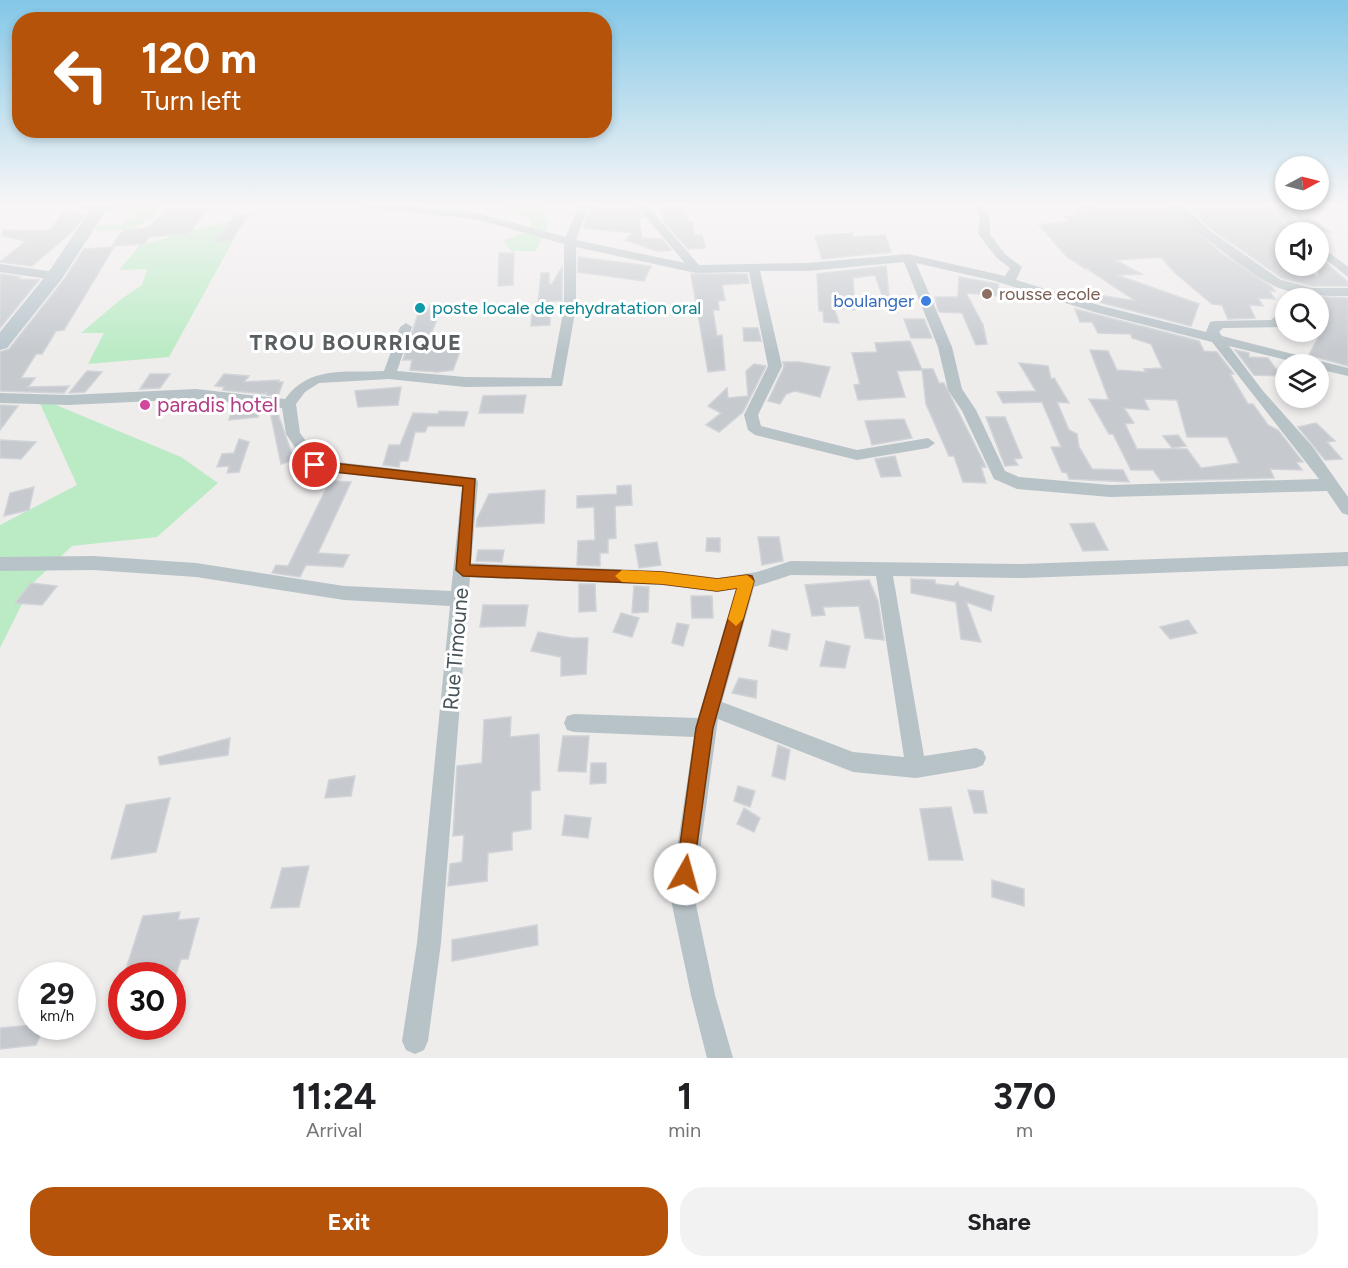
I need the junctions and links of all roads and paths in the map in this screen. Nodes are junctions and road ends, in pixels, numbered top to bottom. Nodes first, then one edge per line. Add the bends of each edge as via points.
1 (69, 253) edge
2 (570, 253) edge
3 (623, 253) edge
4 (683, 253) edge
5 (1000, 253) edge
6 (1236, 253) edge
7 (1329, 257) edge
8 (908, 258) junction
9 (0, 268) edge
10 (696, 269) junction
11 (754, 269) junction
12 (1348, 273) edge
13 (55, 276) junction
14 (1009, 281) junction
15 (1282, 288) edge
16 (1348, 292) edge
17 (1329, 293) edge
18 (1275, 323) edge
19 (406, 327) dead end
20 (1219, 340) junction
21 (0, 344) edge
22 (1275, 354) edge
23 (1329, 368) edge
24 (1348, 372) edge
25 (389, 375) junction
26 (0, 398) edge
27 (289, 404) junction
28 (928, 443) dead end
29 (1330, 485) junction
30 (1348, 509) edge
31 (1348, 559) edge
32 (0, 564) edge
33 (883, 569) junction
34 (463, 570) junction
35 (747, 581) junction
36 (461, 598) junction
37 (708, 717) junction
38 (574, 723) dead end
39 (976, 759) dead end
40 (916, 768) junction
41 (415, 1041) dead end
42 (720, 1058) edge

1 - 13 main road
2 - 25 street via 570,307 557,383 465,382
3 - 10 street
4 - 10 street
5 - 14 street via 1016,267
6 - 15 street
7 - 12 street
8 - 11 street
8 - 14 street
8 - 29 street via 945,347 955,390 969,410 999,475 1017,483 1110,491
9 - 13 street
10 - 11 street
11 - 28 street via 775,366 751,415 755,430 857,455
13 - 21 main road
14 - 20 street
16 - 17 street
18 - 20 street via 1215,325 1212,332
19 - 25 street
20 - 22 street
20 - 29 street via 1258,394 1307,450
23 - 24 street
25 - 27 street via 316,379 300,388
26 - 27 street via 68,400 196,394
27 - 34 street, Rue Timoune via 293,434 315,465 470,482
29 - 30 street
31 - 33 street via 1023,571
32 - 36 street via 93,563 196,570 344,593
33 - 35 street via 791,568
33 - 40 street
34 - 35 street via 662,578 717,585
34 - 36 street, Rue Timoune
35 - 37 street
36 - 41 street, Rue Timoune via 429,943
37 - 38 street
37 - 40 street via 853,762
37 - 42 street via 682,896
39 - 40 street

